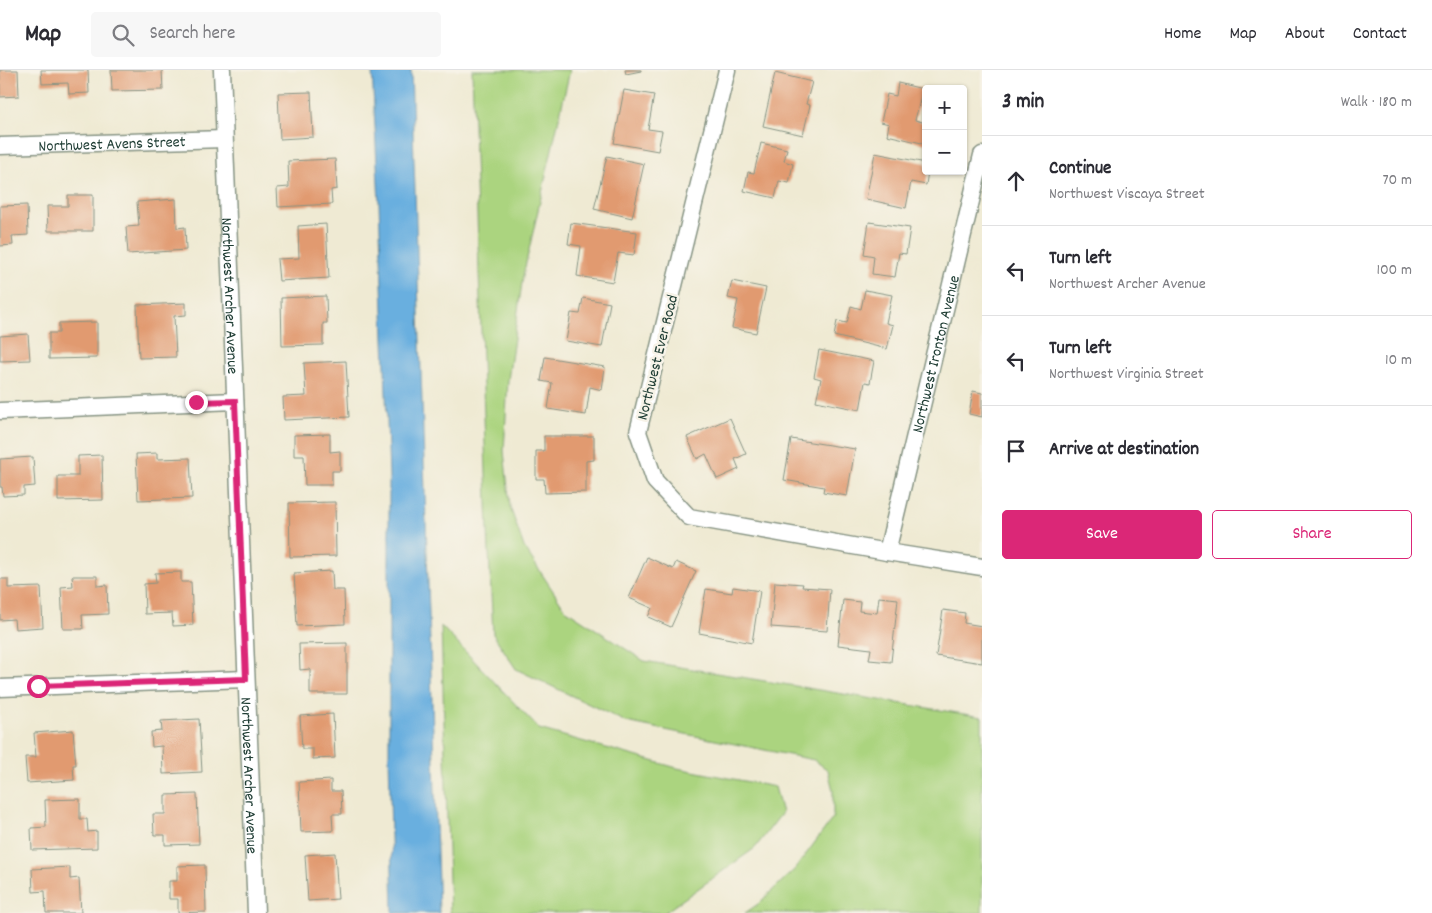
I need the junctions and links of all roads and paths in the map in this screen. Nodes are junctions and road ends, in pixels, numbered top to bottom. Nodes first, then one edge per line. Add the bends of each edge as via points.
1 (222, 70) edge
2 (727, 70) edge
3 (224, 138) junction
4 (0, 146) edge
5 (982, 155) edge
6 (235, 401) junction
7 (0, 411) edge
8 (887, 552) junction
9 (982, 567) edge
10 (246, 679) junction
11 (0, 688) edge
12 (256, 913) edge

1 - 3 street, Northwest Archer Avenue
2 - 8 street, Northwest Ever Road via 638,432 655,481 689,517
3 - 4 street, Northwest Avens Street
3 - 6 street, Northwest Archer Avenue
5 - 8 street, Northwest Ironton Avenue
6 - 7 street
6 - 10 street, Northwest Archer Avenue
8 - 9 street, Northwest Ever Road
10 - 11 street
10 - 12 street, Northwest Archer Avenue

